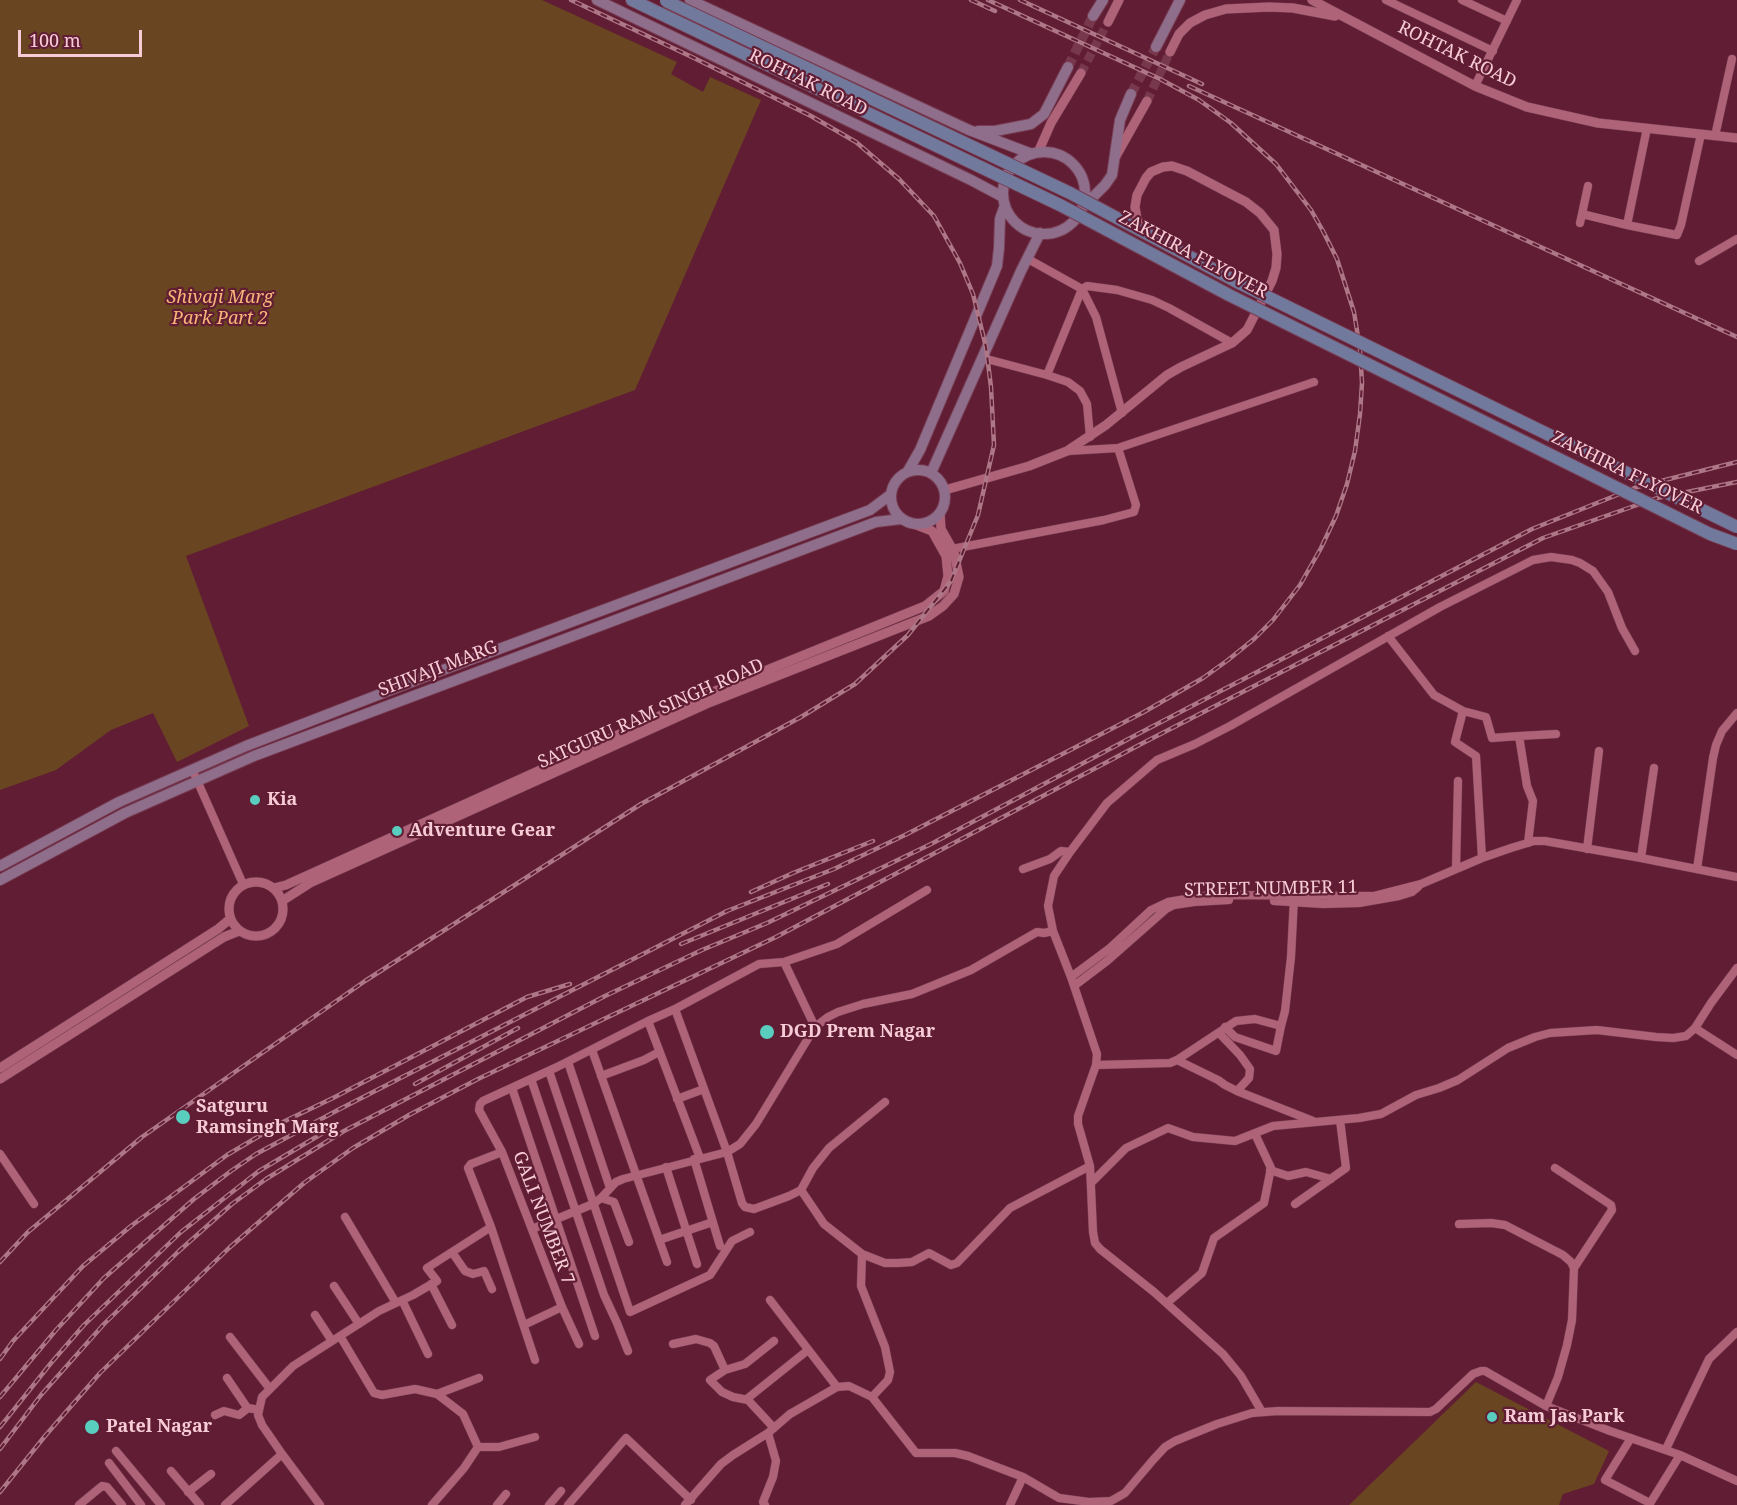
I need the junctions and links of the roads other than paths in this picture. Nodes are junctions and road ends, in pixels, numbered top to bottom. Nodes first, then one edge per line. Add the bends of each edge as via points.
1 (597, 0) edge
2 (632, 0) edge
3 (665, 0) edge
4 (690, 0) edge
5 (1103, 0) edge
6 (1119, 0) edge
7 (1180, 0) edge
8 (1312, 0) edge
9 (1386, 0) edge
10 (1462, 0) edge
11 (1514, 1) edge
12 (1330, 4) edge
13 (1093, 16) tunnel mouth
14 (1349, 19) junction
15 (1508, 21) junction
16 (1108, 22) tunnel mouth
17 (1156, 47) tunnel mouth
18 (1493, 51) junction
19 (1170, 52) tunnel mouth
20 (1732, 59) dead end
21 (1068, 67) tunnel mouth
22 (1082, 72) tunnel mouth
23 (1475, 86) junction
24 (1131, 94) tunnel mouth
25 (1147, 100) tunnel mouth
26 (1047, 108) junction
27 (1051, 123) junction
28 (1647, 128) junction
29 (969, 130) junction
30 (1701, 134) junction
31 (1715, 136) junction
32 (1737, 138) edge
33 (1037, 153) junction
34 (1115, 158) junction
35 (1588, 186) dead end
36 (1004, 201) junction
37 (1083, 207) junction
38 (1582, 214) junction
39 (1580, 223) dead end
40 (1627, 225) junction
41 (1040, 233) junction
42 (1144, 233) junction
43 (1737, 239) edge
44 (1028, 259) junction
45 (1699, 261) dead end
46 (1082, 289) junction
47 (1232, 343) junction
48 (983, 358) junction
49 (1047, 375) junction
50 (1314, 382) dead end
51 (1122, 413) junction
52 (1090, 437) junction
53 (1118, 448) junction
54 (1067, 451) junction
55 (908, 471) junction
56 (931, 473) junction
57 (945, 490) junction
58 (890, 495) junction
59 (940, 513) junction
60 (901, 519) junction
61 (914, 524) junction
62 (1737, 527) edge
63 (1737, 544) edge
64 (952, 549) junction
65 (1388, 636) junction
66 (1635, 651) dead end
67 (1463, 711) junction
68 (1737, 713) edge
69 (1556, 734) dead end
70 (1519, 736) junction
71 (1599, 751) dead end
72 (1654, 768) dead end
73 (192, 769) junction
74 (197, 780) junction
75 (1458, 781) dead end
76 (1528, 843) junction
77 (1587, 849) junction
78 (1070, 852) junction
79 (1482, 858) junction
80 (1641, 858) junction
81 (0, 866) edge
82 (1456, 868) junction
83 (1023, 869) dead end
84 (1697, 869) junction
85 (1737, 877) edge
86 (0, 880) edge
87 (243, 884) junction
88 (274, 888) junction
89 (927, 890) dead end
90 (1294, 899) junction
91 (282, 901) junction
92 (230, 919) junction
93 (239, 931) junction
94 (1053, 931) junction
95 (784, 962) junction
96 (1737, 968) edge
97 (1071, 977) junction
98 (1074, 986) junction
99 (675, 1009) junction
100 (648, 1021) junction
101 (1281, 1026) junction
102 (815, 1027) junction
103 (1695, 1028) junction
104 (1222, 1030) junction
105 (591, 1050) junction
106 (659, 1052) junction
107 (1737, 1055) edge
108 (1177, 1060) junction
109 (568, 1062) junction
110 (1096, 1065) junction
111 (0, 1068) edge
112 (549, 1071) junction
113 (601, 1077) junction
114 (0, 1079) edge
115 (531, 1079) junction
116 (512, 1088) junction
117 (704, 1089) junction
118 (1237, 1091) junction
119 (677, 1099) junction
120 (885, 1102) dead end
121 (1340, 1120) junction
122 (1316, 1122) junction
123 (1255, 1134) junction
124 (502, 1152) junction
125 (727, 1152) junction
126 (0, 1154) edge
127 (697, 1159) junction
128 (1090, 1166) junction
129 (666, 1167) junction
130 (1555, 1168) dead end
131 (1270, 1170) junction
132 (636, 1175) junction
133 (1331, 1179) junction
134 (1091, 1183) junction
135 (610, 1188) junction
136 (801, 1190) junction
137 (600, 1198) junction
138 (34, 1204) dead end
139 (593, 1204) junction
140 (1295, 1204) dead end
141 (576, 1211) junction
142 (345, 1217) dead end
143 (556, 1219) junction
144 (713, 1222) junction
145 (1460, 1224) dead end
146 (491, 1227) junction
147 (532, 1229) junction
148 (686, 1230) junction
149 (750, 1232) dead end
150 (659, 1240) junction
151 (629, 1242) dead end
152 (720, 1246) dead end
153 (452, 1252) junction
154 (862, 1254) junction
155 (667, 1262) dead end
156 (697, 1264) dead end
157 (1574, 1268) junction
158 (431, 1284) junction
159 (334, 1286) dead end
160 (492, 1289) dead end
161 (770, 1300) dead end
162 (399, 1301) junction
163 (1167, 1303) junction
164 (562, 1307) junction
165 (315, 1315) dead end
166 (358, 1324) junction
167 (452, 1325) dead end
168 (524, 1325) junction
169 (1737, 1332) edge
170 (595, 1336) dead end
171 (230, 1337) dead end
172 (336, 1338) junction
173 (774, 1341) dead end
174 (579, 1344) dead end
175 (673, 1344) dead end
176 (808, 1350) junction
177 (628, 1351) dead end
178 (428, 1354) dead end
179 (535, 1360) dead end
180 (725, 1370) junction
181 (227, 1378) dead end
182 (479, 1378) dead end
183 (837, 1387) junction
184 (270, 1389) junction
185 (437, 1394) junction
186 (872, 1397) junction
187 (748, 1400) junction
188 (1546, 1406) junction
189 (248, 1408) junction
190 (259, 1410) junction
191 (1262, 1412) junction
192 (215, 1415) dead end
193 (771, 1430) junction
194 (534, 1437) dead end
195 (1631, 1438) junction
196 (478, 1447) junction
197 (1666, 1449) junction
198 (116, 1451) dead end
199 (282, 1454) junction
200 (1680, 1455) junction
201 (109, 1463) dead end
202 (171, 1471) dead end
203 (211, 1474) dead end
204 (1023, 1477) junction
205 (1737, 1481) edge
206 (561, 1491) dead end
207 (188, 1492) junction
208 (506, 1494) dead end
209 (690, 1502) edge
210 (1649, 1504) edge
211 (79, 1505) edge
212 (122, 1505) edge
213 (141, 1505) edge
214 (161, 1505) edge
215 (200, 1505) edge
216 (225, 1505) edge
217 (320, 1505) edge
218 (432, 1505) edge
219 (497, 1505) edge
220 (549, 1505) edge
221 (568, 1505) edge
222 (765, 1505) edge
223 (1010, 1505) edge

1 - 36 main road, ROHTAK ROAD via 960,175
2 - 63 main road, ZAKHIRA FLYOVER, bridge via 1062,206 1229,295
3 - 42 main road, ZAKHIRA FLYOVER, bridge via 1070,193
4 - 29 main road, ROHTAK ROAD
5 - 13 main road
6 - 16 street
7 - 17 main road
8 - 12 street, ROHTAK ROAD
9 - 18 street
10 - 15 street
11 - 15 street
12 - 14 street, ROHTAK ROAD
14 - 19 street via 1293,8 1226,9 1190,23
14 - 23 street, ROHTAK ROAD
15 - 18 street
18 - 23 street
20 - 31 street
21 - 26 main road
22 - 27 street
23 - 28 street, ROHTAK ROAD via 1552,113
24 - 34 main road via 1120,120
25 - 34 street
26 - 27 main road
26 - 29 main road via 1031,124 995,131
27 - 33 street
28 - 30 street, ROHTAK ROAD
28 - 40 street
29 - 33 main road, ROHTAK ROAD
30 - 31 street, ROHTAK ROAD
30 - 40 street via 1677,235
31 - 32 street, ROHTAK ROAD
33 - 36 main road via 1019,160 1010,171 1004,184
33 - 37 main road via 1056,153 1078,169 1085,194
34 - 37 main road via 1112,175
35 - 38 street
36 - 41 main road via 1018,224
36 - 55 main road via 997,266
37 - 41 main road via 1061,230
38 - 39 street
38 - 40 street
41 - 44 main road
42 - 47 street via 1137,219 1137,195 1151,172 1172,166 1246,202 1274,230 1276,268 1247,330
42 - 62 main road, ZAKHIRA FLYOVER, bridge
43 - 45 street
44 - 46 street
44 - 48 main road
46 - 47 street via 1093,286 1152,300
46 - 49 street
46 - 51 street via 1096,317
47 - 51 street via 1167,375
48 - 49 street
48 - 56 main road
49 - 52 street via 1080,391 1087,404
50 - 53 street
51 - 52 street
52 - 54 street
53 - 54 street
53 - 64 street via 1136,505 1130,514
54 - 57 street
55 - 56 main road via 920,469
55 - 58 main road via 892,485
56 - 57 main road
57 - 59 main road
58 - 60 main road via 892,508
58 - 73 main road, SHIVAJI MARG via 870,510 264,738
59 - 61 main road via 928,522
59 - 64 street, SATGURU RAM SINGH ROAD via 941,529
60 - 61 main road
60 - 74 main road, SHIVAJI MARG via 876,522
61 - 88 street, SATGURU RAM SINGH ROAD via 932,531 946,556 948,576 944,591 925,606 708,694
64 - 91 street, SATGURU RAM SINGH ROAD via 959,577 954,594 929,616 711,702 310,883
65 - 66 street via 1524,563 1551,557 1576,561 1597,574
65 - 67 street via 1434,695
65 - 78 street via 1230,726 1154,762 1107,803
67 - 70 street via 1486,717 1492,738
67 - 79 street via 1455,742 1476,756
68 - 84 street via 1716,745
69 - 70 street
70 - 76 street via 1533,801
71 - 77 street
72 - 80 street
73 - 74 street
73 - 81 main road, SHIVAJI MARG via 119,802
74 - 86 main road, SHIVAJI MARG via 125,813
74 - 87 street
75 - 82 street
76 - 77 street, STREET NUMBER 11 via 1545,841
76 - 79 street, STREET NUMBER 11
77 - 80 street, STREET NUMBER 11
78 - 83 street via 1061,851
78 - 94 street via 1054,876 1048,906
79 - 82 street, STREET NUMBER 11
80 - 84 street, STREET NUMBER 11
82 - 90 street, STREET NUMBER 11 via 1421,884 1370,896
84 - 85 street, STREET NUMBER 11
87 - 88 street via 264,883
87 - 92 street via 233,893
88 - 91 street
89 - 95 street via 837,944
90 - 97 street, STREET NUMBER 11 via 1210,895 1161,904
90 - 98 street, STREET NUMBER 11 via 1174,905
90 - 101 street via 1286,1011
91 - 93 street via 283,914 268,933 259,936
92 - 93 street
92 - 111 street
93 - 114 street
94 - 97 street
94 - 102 street via 1037,932 971,970 912,994 837,1012
95 - 99 street via 759,964
95 - 102 street
96 - 103 street
97 - 98 street
98 - 110 street via 1097,1054
99 - 100 street
99 - 117 street
100 - 105 street
100 - 106 street
101 - 104 street via 1254,1019 1236,1021
101 - 104 street via 1276,1051
102 - 125 street via 756,1124 740,1144
103 - 107 street
103 - 121 street via 1686,1036 1673,1038 1597,1030 1543,1035 1508,1048 1458,1080 1416,1095 1381,1114
104 - 108 street
104 - 118 street via 1251,1069 1249,1078
105 - 109 street
105 - 113 street
106 - 113 street
106 - 119 street
108 - 110 street via 1148,1065
108 - 118 street
109 - 112 street
109 - 135 street
110 - 128 street via 1078,1116
112 - 115 street
112 - 139 street
113 - 132 street
115 - 116 street
115 - 141 street
116 - 124 street, GALI NUMBER 7 via 483,1101 479,1110
116 - 143 street
117 - 119 street
117 - 125 street
118 - 122 street
119 - 127 street
120 - 136 street via 829,1148
121 - 122 street
121 - 133 street via 1346,1168
122 - 123 street via 1273,1126
123 - 131 street
123 - 134 street via 1235,1141 1193,1137 1168,1128 1126,1148
124 - 146 street via 471,1164 468,1170
124 - 147 street, GALI NUMBER 7
125 - 127 street
125 - 136 street via 745,1207 754,1209
126 - 138 street
127 - 129 street
127 - 144 street
128 - 134 street
128 - 154 street via 1010,1208 957,1263 951,1265 929,1253 912,1262 898,1263 885,1263
129 - 132 street
129 - 148 street
130 - 157 street via 1612,1208
131 - 133 street via 1288,1176 1306,1172
131 - 163 street via 1264,1203 1214,1238 1202,1273
132 - 135 street
132 - 150 street
133 - 140 street
134 - 163 street via 1095,1243
135 - 137 street
136 - 154 street via 824,1224
137 - 139 street
137 - 151 street via 614,1202
139 - 141 street
139 - 149 street via 630,1312 710,1275 732,1241
141 - 143 street
141 - 177 street via 604,1296
142 - 162 street
143 - 147 street
143 - 170 street
144 - 148 street
144 - 152 street
145 - 157 street via 1505,1225 1563,1255
146 - 153 street
146 - 168 street
147 - 164 street, GALI NUMBER 7
148 - 150 street
148 - 156 street
150 - 155 street
153 - 158 street via 428,1268 437,1281
153 - 160 street via 465,1271 484,1271
154 - 186 street via 861,1286 885,1347 890,1372 888,1380
157 - 188 street via 1568,1345
158 - 162 street
158 - 167 street
159 - 166 street
161 - 176 street
162 - 166 street
162 - 178 street
163 - 191 street via 1231,1363
164 - 168 street
164 - 174 street, GALI NUMBER 7
165 - 172 street
166 - 172 street
168 - 179 street
169 - 197 street via 1709,1359
171 - 184 street
172 - 184 street via 293,1366
172 - 185 street via 374,1393 415,1389
173 - 180 street via 745,1364
175 - 180 street via 696,1339 710,1342
176 - 183 street
176 - 187 street
180 - 187 street via 710,1380 722,1392
181 - 189 street
182 - 185 street
183 - 186 street via 849,1386
183 - 193 street via 790,1414
184 - 190 street via 262,1397
185 - 196 street via 463,1414
186 - 204 street via 916,1453 961,1455
187 - 193 street
188 - 191 street via 1481,1371 1431,1412
188 - 195 street
189 - 190 street
189 - 192 street via 239,1415 224,1411
190 - 199 street via 262,1425
191 - 204 street via 1236,1417 1175,1441 1125,1494 1111,1501 1059,1498
193 - 209 street via 721,1464
193 - 222 street via 776,1461
194 - 196 street via 499,1447
195 - 197 street
195 - 210 street via 1605,1480
196 - 218 street
197 - 200 street
198 - 214 street
199 - 216 street
199 - 217 street
200 - 205 street
200 - 210 street
201 - 213 street
202 - 207 street
203 - 207 street
204 - 223 street
206 - 220 street
207 - 215 street
208 - 219 street
209 - 221 street via 626,1438
211 - 212 street via 102,1486

